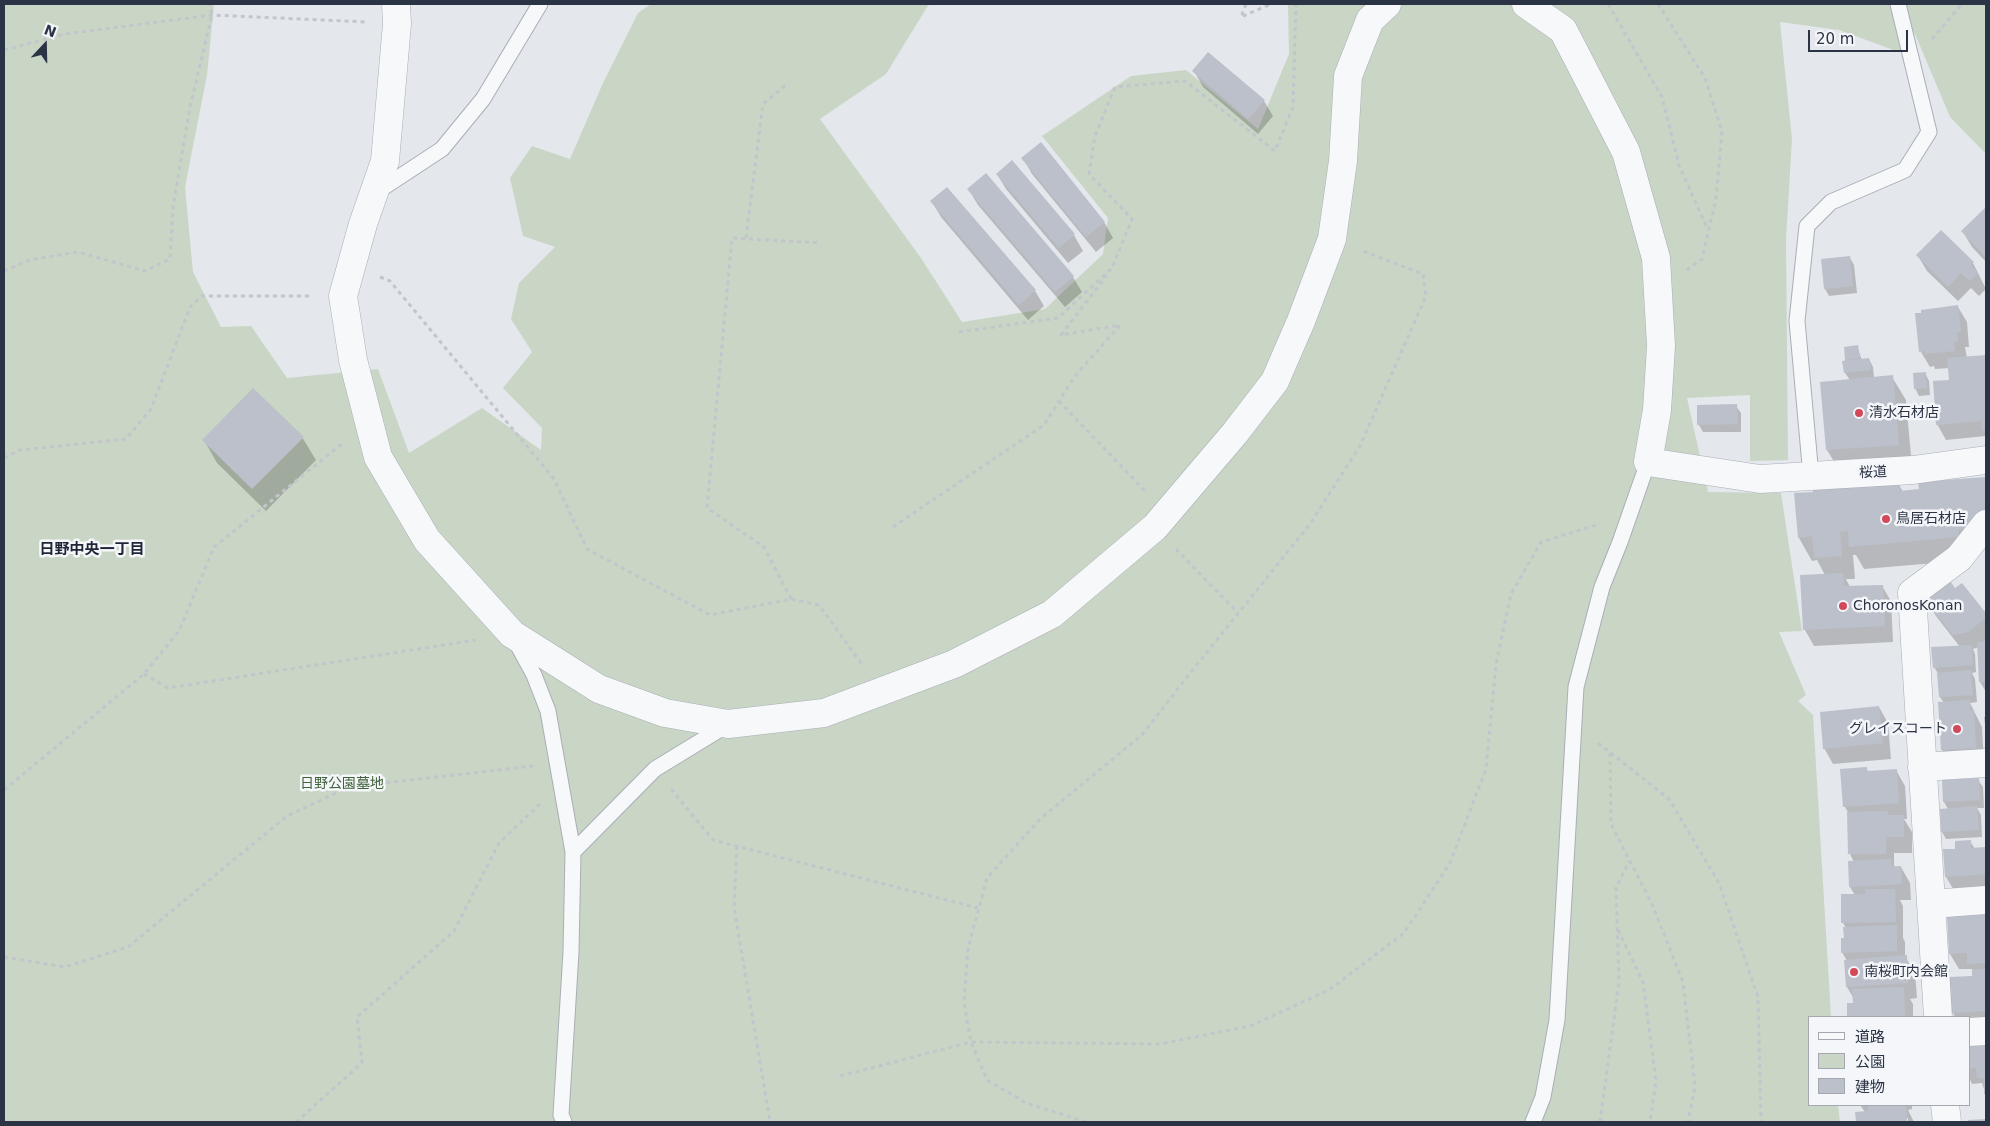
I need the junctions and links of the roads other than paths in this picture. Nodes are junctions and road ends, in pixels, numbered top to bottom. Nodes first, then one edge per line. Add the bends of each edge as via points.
1 (540, 4) edge
2 (1387, 4) edge
3 (1526, 4) edge
4 (1898, 4) edge
5 (397, 14) edge
6 (374, 194) junction
7 (1986, 460) edge
8 (1648, 462) junction
9 (1811, 476) junction
10 (1986, 524) edge
11 (512, 634) junction
12 (728, 724) junction
13 (1986, 763) edge
14 (1922, 767) junction
15 (573, 852) junction
16 (1986, 900) edge
17 (1931, 904) junction
18 (1938, 1016) edge
19 (1970, 1032) edge
20 (1986, 1032) edge
21 (1945, 1106) edge
22 (561, 1120) edge
23 (1533, 1122) edge
24 (1947, 1122) edge

1 - 6 lane via 483,99 442,148
2 - 12 street via 1370,20 1348,76 1343,161 1332,239 1275,382 1161,520 1052,614 954,664 824,713
3 - 8 street via 1563,30 1626,152 1656,258 1661,355 1657,410
4 - 9 lane via 1929,132 1905,170 1831,202 1807,226 1797,321
5 - 6 street via 386,161
6 - 11 street via 343,296 353,360 378,457 427,540
7 - 9 street, 桜道 via 1913,470
8 - 9 street, 桜道 via 1760,479
8 - 23 lane via 1602,587 1576,687 1558,1020 1543,1097
10 - 14 street via 1959,558 1912,593
11 - 12 street via 600,689 665,713
11 - 15 lane via 534,675 548,711
12 - 15 lane via 655,769
13 - 14 street
14 - 17 street
15 - 22 lane via 572,952
16 - 17 street
17 - 18 street
19 - 20 street
21 - 24 street

